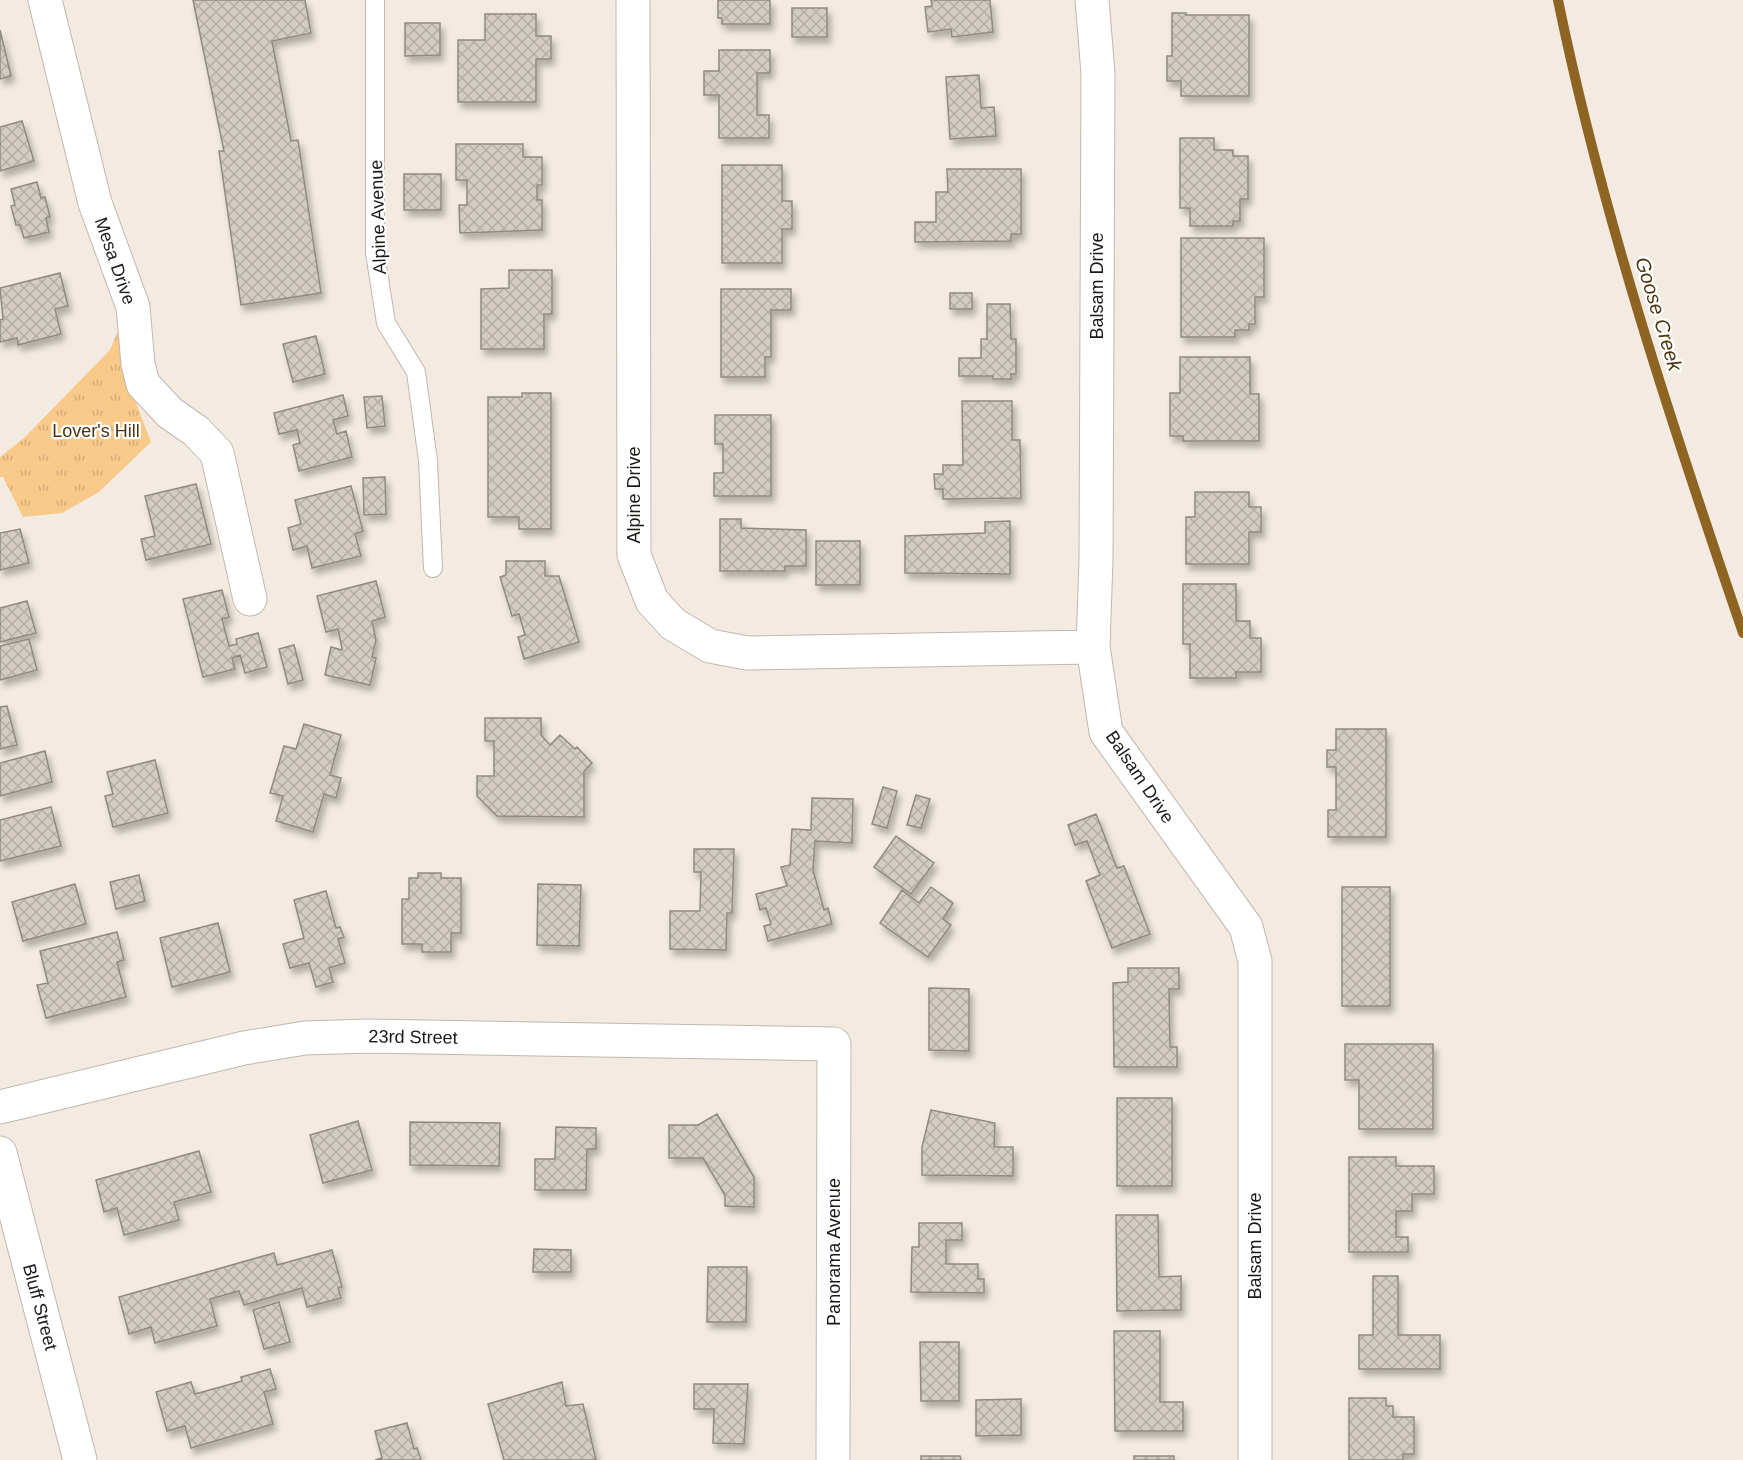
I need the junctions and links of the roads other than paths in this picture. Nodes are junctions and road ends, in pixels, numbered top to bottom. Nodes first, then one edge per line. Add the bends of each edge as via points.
1 (45, 0) edge
2 (375, 0) edge
3 (633, 0) edge
4 (1092, 0) edge
5 (433, 568) dead end
6 (250, 599) dead end
7 (1093, 647) junction
8 (834, 1044) joint
9 (0, 1107) edge
10 (0, 1153) edge
11 (80, 1460) edge
12 (833, 1460) edge
13 (1256, 1460) edge

1 - 6 street, Mesa Drive via 95,203 133,307 138,364 144,384 170,413 196,431 217,453
2 - 5 lane, Alpine Avenue via 375,253 386,323 416,372 428,461
3 - 7 street, Alpine Drive via 634,555 652,601 673,624 710,646 747,653
4 - 7 street, Balsam Drive via 1098,73
7 - 13 street, Balsam Drive via 1106,732 1246,927 1255,961
8 - 9 street, 23rd Street via 305,1038 243,1048
8 - 12 street, Panorama Avenue
10 - 11 street, Bluff Street

